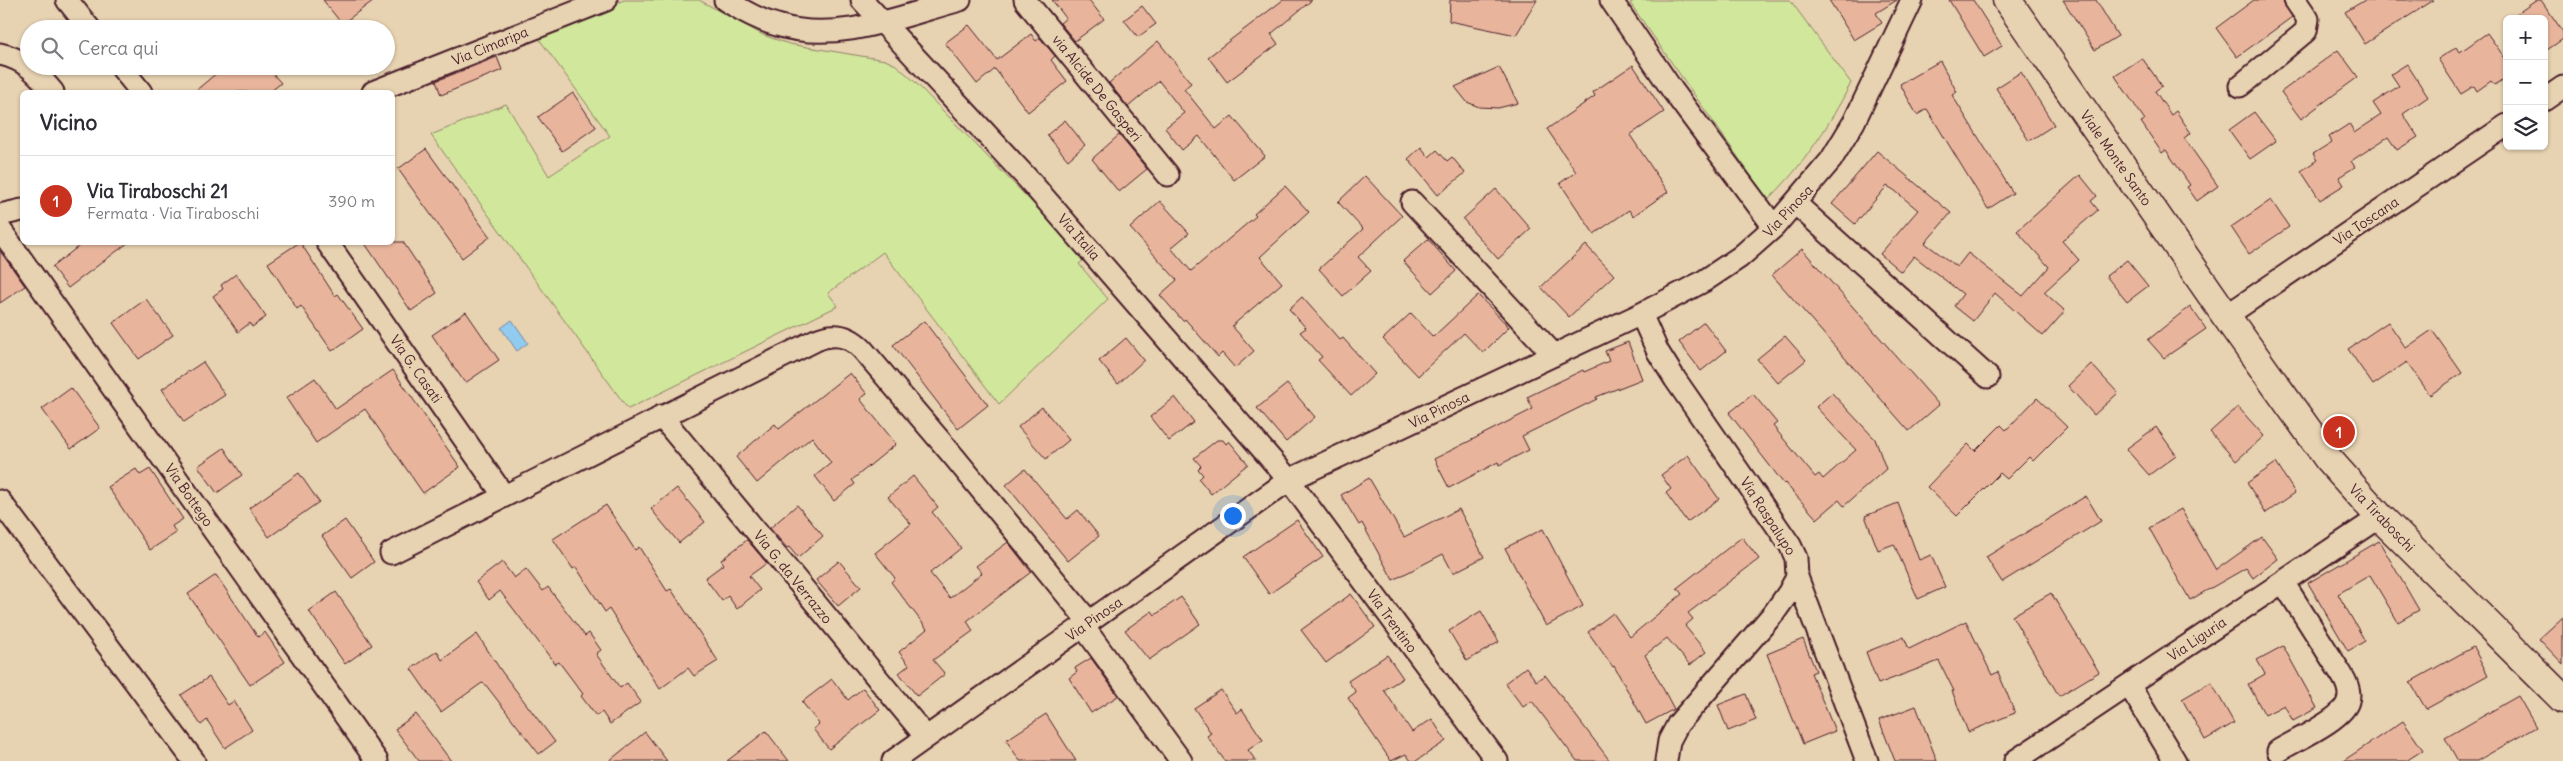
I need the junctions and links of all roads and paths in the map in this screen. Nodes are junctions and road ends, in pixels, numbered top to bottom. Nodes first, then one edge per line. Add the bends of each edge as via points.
1 (67, 0) edge
2 (606, 0) edge
3 (725, 0) edge
4 (862, 0) edge
5 (960, 0) edge
6 (1025, 0) edge
7 (1611, 0) edge
8 (1912, 0) edge
9 (2007, 0) edge
10 (2295, 0) edge
11 (83, 20) edge
12 (880, 22) junction
13 (0, 54) edge
14 (20, 61) edge
15 (39, 75) edge
16 (127, 75) edge
17 (2240, 86) dead end
18 (2563, 87) edge
19 (51, 90) edge
20 (139, 90) edge
21 (378, 90) edge
22 (2548, 97) edge
23 (2503, 128) edge
24 (1168, 175) dead end
25 (1412, 202) dead end
26 (1796, 204) junction
27 (20, 210) edge
28 (0, 215) edge
29 (1774, 228) junction
30 (0, 229) edge
31 (329, 245) edge
32 (1640, 314) junction
33 (2226, 316) junction
34 (1554, 355) junction
35 (1988, 377) dead end
36 (661, 416) junction
37 (1289, 480) junction
38 (504, 496) junction
39 (0, 501) edge
40 (2380, 517) junction
41 (391, 553) dead end
42 (1797, 577) junction
43 (2282, 582) junction
44 (1086, 624) junction
45 (2129, 685) junction
46 (2563, 699) edge
47 (926, 737) junction
48 (2278, 751) dead end
49 (194, 761) edge
50 (378, 761) edge
51 (893, 761) edge
52 (1181, 761) edge
53 (1497, 761) edge
54 (1666, 761) edge
55 (1867, 761) edge
56 (2015, 761) edge
57 (2175, 761) edge

1 - 11 street
2 - 21 street, Via Cimaripa
3 - 12 street via 768,22 805,32 839,31
4 - 12 street, Via Italia
5 - 12 street
6 - 24 street, via Alcide De Gasperi
7 - 29 street
8 - 26 street, Via Pinosa via 1854,122 1831,160
9 - 33 street, Viale Monte Santo
10 - 17 street via 2308,19 2306,31
12 - 37 street, Via Italia via 1028,179
13 - 14 street
15 - 19 street
16 - 20 street
18 - 22 street
23 - 33 street, Via Toscana
25 - 34 street
26 - 29 street, Via Pinosa
26 - 35 street
27 - 28 street
29 - 32 street, Via Pinosa via 1714,275
30 - 50 street, Via Bottego
31 - 38 street, Via G. Casati
32 - 34 street, Via Pinosa
32 - 42 street, Via Raspalupo via 1675,379 1790,545 1796,558
33 - 40 street, Via Tiraboschi via 2329,460
34 - 37 street, Via Pinosa
36 - 38 street
36 - 44 street via 822,337 846,337 863,350 943,443
36 - 47 street, Via G. da Verrazzo
37 - 44 street, Via Pinosa
37 - 53 street, Via Trentino
38 - 41 street
39 - 49 street
40 - 43 street, Via Liguria
40 - 46 street, Via Tiraboschi
42 - 54 street via 1774,613 1680,721 1669,741
42 - 55 street, Via Raspalupo
43 - 45 street, Via Liguria
43 - 48 street via 2349,691 2348,703 2334,718
44 - 47 street, Via Pinosa
44 - 52 street
45 - 56 street, Via Liguria
45 - 57 street
47 - 51 street, Via Pinosa

